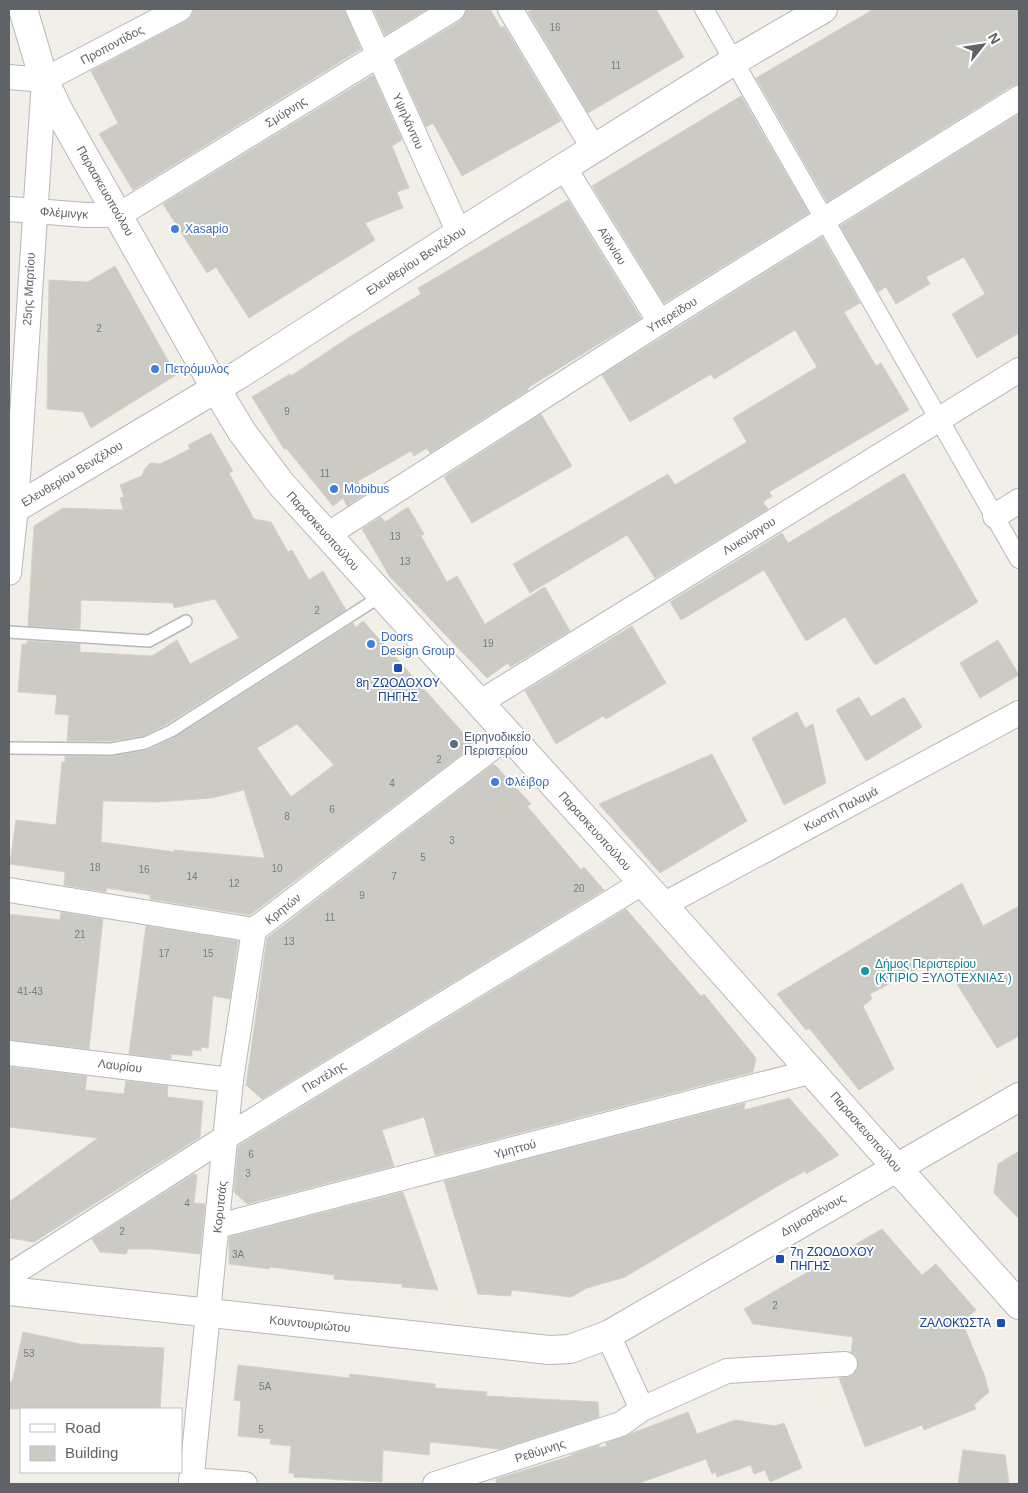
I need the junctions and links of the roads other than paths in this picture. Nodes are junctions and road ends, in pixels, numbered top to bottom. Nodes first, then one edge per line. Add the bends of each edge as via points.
1 (23, 9) edge
2 (180, 9) edge
3 (358, 9) edge
4 (453, 9) edge
5 (510, 9) edge
6 (704, 9) edge
7 (824, 9) edge
8 (379, 55) junction
9 (734, 61) junction
10 (9, 77) edge
11 (44, 80) junction
12 (1019, 98) edge
13 (594, 149) junction
14 (565, 169) junction
15 (9, 209) edge
16 (34, 212) junction
17 (119, 215) junction
18 (826, 220) junction
19 (459, 233) junction
20 (660, 322) junction
21 (1019, 370) edge
22 (216, 389) junction
23 (939, 420) junction
24 (1019, 501) edge
25 (11, 509) edge
26 (995, 516) junction
27 (327, 535) junction
28 (1019, 559) edge
29 (9, 573) edge
30 (381, 596) junction
31 (186, 621) dead end
32 (9, 632) edge
33 (479, 703) junction
34 (1019, 713) edge
35 (509, 735) junction
36 (9, 748) edge
37 (642, 883) junction
38 (9, 890) edge
39 (663, 905) junction
40 (254, 930) junction
41 (9, 1053) edge
42 (812, 1071) junction
43 (231, 1080) junction
44 (1019, 1097) edge
45 (226, 1137) junction
46 (896, 1167) junction
47 (218, 1226) junction
48 (9, 1276) edge
49 (9, 1291) edge
50 (1019, 1305) edge
51 (208, 1312) junction
52 (608, 1335) junction
53 (845, 1364) dead end
54 (642, 1409) junction
55 (191, 1482) edge
56 (245, 1484) edge
57 (435, 1484) edge

1 - 11 street, 25ης Μαρτίου
2 - 11 street, Προποντίδος
3 - 8 street, Υψηλάντου
4 - 8 street, Σμύρνης
5 - 13 street
6 - 9 street
7 - 9 street, Ελευθερίου Βενιζέλου
8 - 17 street, Σμύρνης
8 - 19 street, Υψηλάντου
9 - 13 street, Ελευθερίου Βενιζέλου
9 - 18 street
10 - 11 street
11 - 16 street, 25ης Μαρτίου
11 - 17 street, Παρασκευοπούλου
12 - 18 street, Υπερείδου
13 - 14 street, Ελευθερίου Βενιζέλου
14 - 19 street, Ελευθερίου Βενιζέλου
14 - 20 street, Αϊδινίου
15 - 16 street, Φλέμινγκ
16 - 17 street, Φλέμινγκ
16 - 25 street, 25ης Μαρτίου
17 - 22 street, Παρασκευοπούλου
18 - 20 street, Υπερείδου
18 - 23 street
19 - 22 street, Ελευθερίου Βενιζέλου
20 - 27 street, Υπερείδου
21 - 23 street, Λυκούργου
22 - 25 street, Ελευθερίου Βενιζέλου
22 - 27 street, Παρασκευοπούλου via 242,432 282,485
23 - 26 street
23 - 33 street, Λυκούργου
24 - 26 street
25 - 29 street, 25ης Μαρτίου
26 - 28 street
27 - 30 street, Παρασκευοπούλου
30 - 33 street, Παρασκευοπούλου
30 - 36 lane via 172,731 145,744 111,749
31 - 32 lane via 149,641
33 - 35 street, Παρασκευοπούλου
34 - 39 street, Κωστή Παλαμά
35 - 37 street, Παρασκευοπούλου
35 - 40 street, Κρητών
37 - 39 street, Παρασκευοπούλου
37 - 45 street, Πεντέλης
38 - 40 street, Κρητών
39 - 42 street, Παρασκευοπούλου
40 - 43 street, Κορυτσάς
41 - 43 street, Λαυρίου
42 - 46 street, Παρασκευοπούλου
42 - 47 street, Υμηττού
43 - 45 street, Κορυτσάς
44 - 46 street, Δημοσθένους
45 - 47 street, Κορυτσάς
45 - 48 street, Πεντέλης
46 - 50 street, Παρασκευοπούλου
46 - 52 street, Δημοσθένους
47 - 51 street, Κορυτσάς
49 - 51 street, Κουντουριώτου
51 - 52 street, Κουντουριώτου via 549,1350 576,1348
51 - 55 street, Κορυτσάς
52 - 54 street
53 - 54 street, Ρεθύμνης via 727,1371
54 - 57 street, Ρεθύμνης via 621,1424
55 - 56 street

